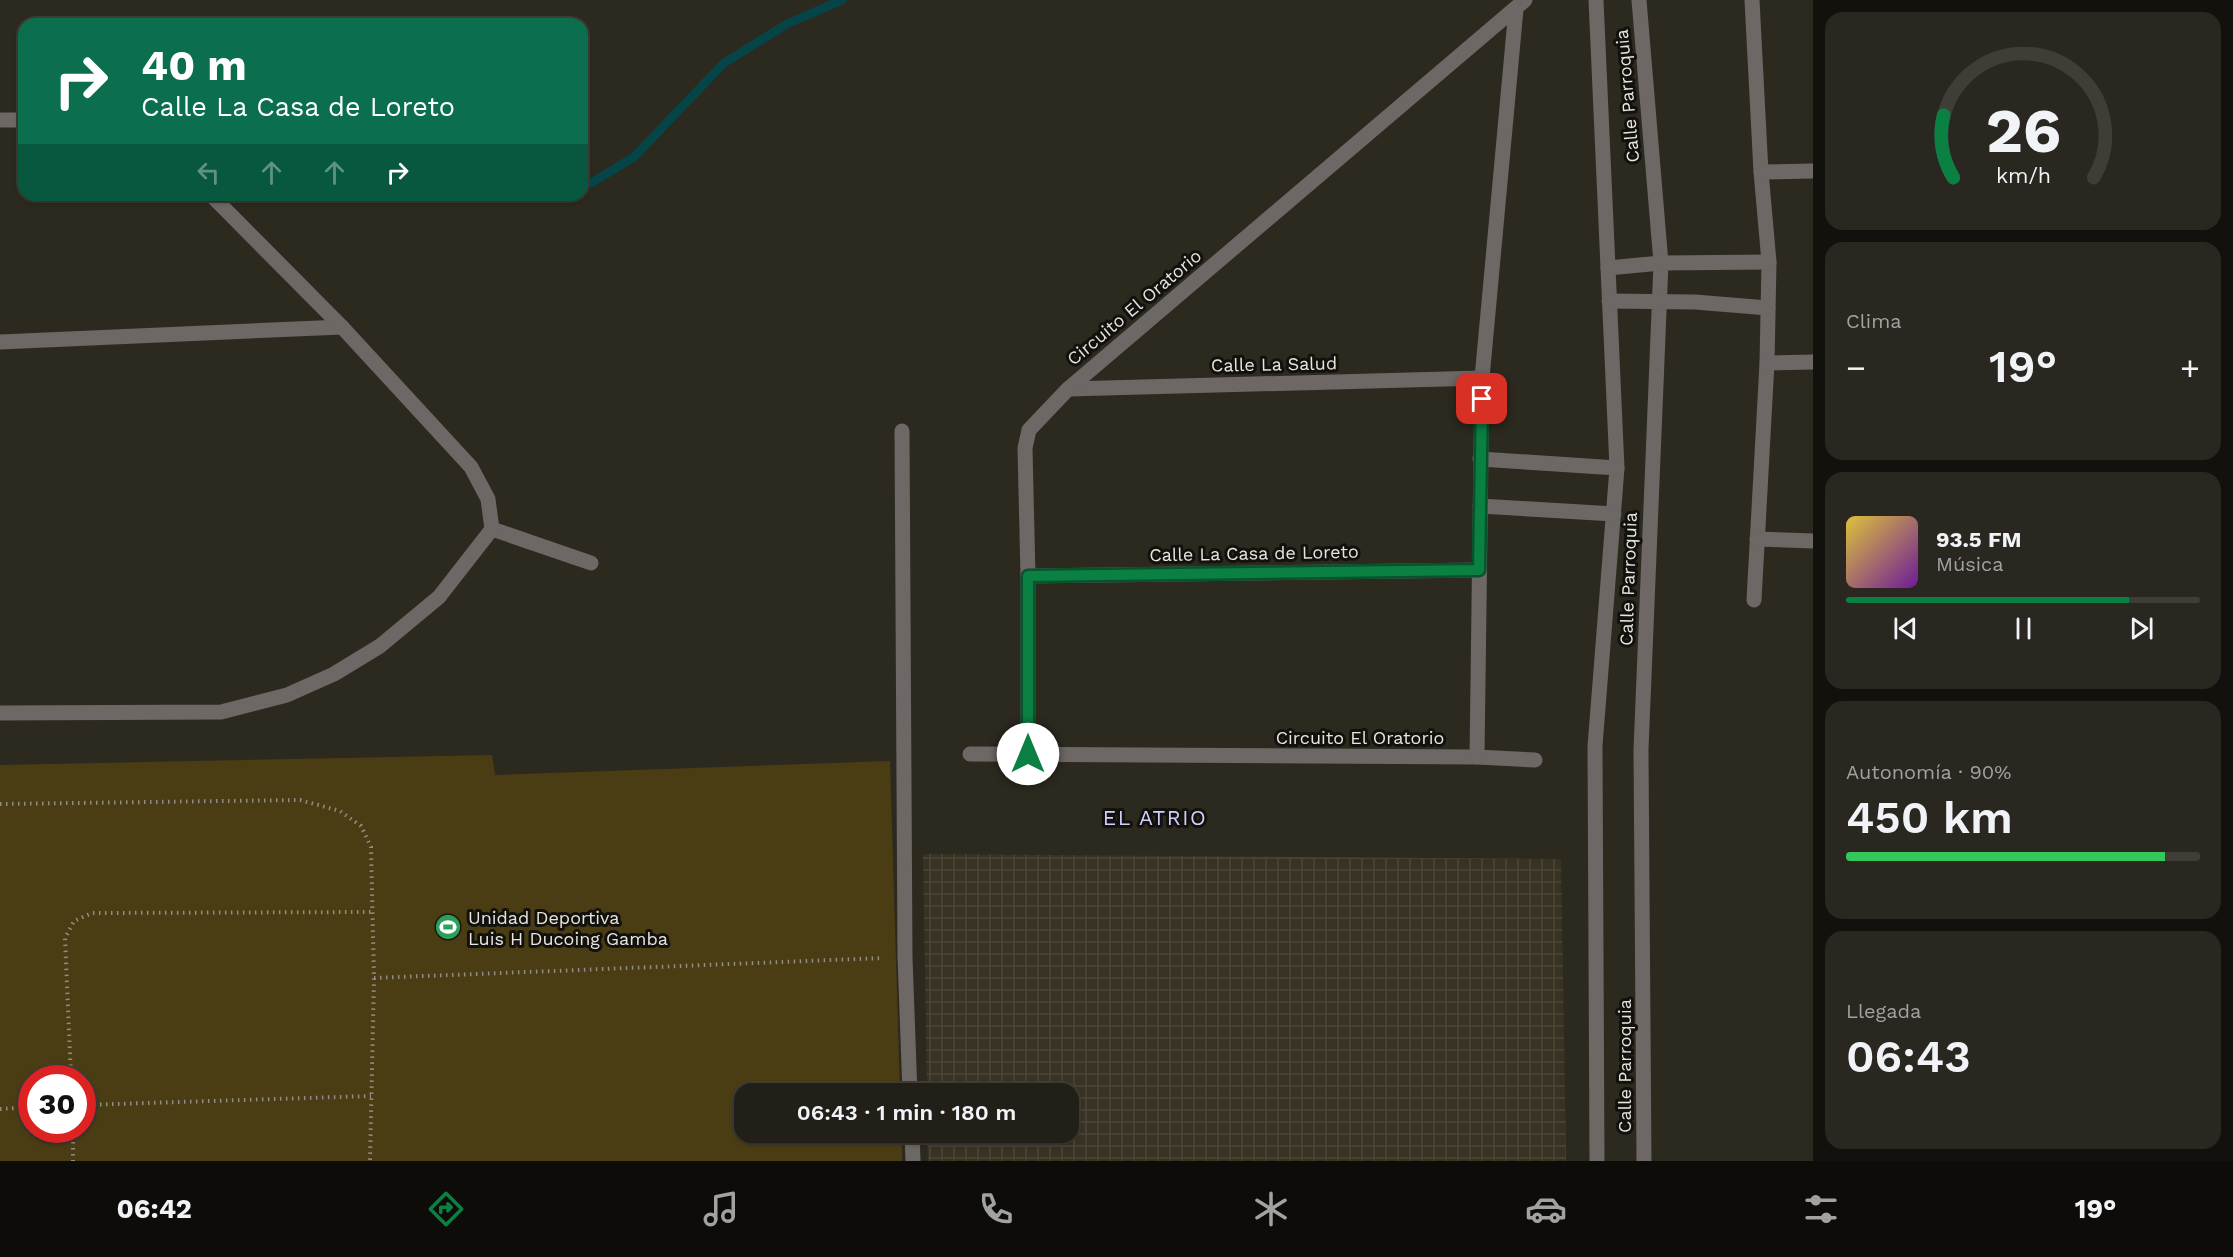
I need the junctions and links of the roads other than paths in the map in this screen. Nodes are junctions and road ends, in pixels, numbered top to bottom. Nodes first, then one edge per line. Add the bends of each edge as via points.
1 (1596, 0) edge
2 (1639, 0) edge
3 (1752, 0) edge
4 (1521, 4) edge
5 (0, 120) edge
6 (18, 120) edge
7 (1813, 171) edge
8 (1761, 172) junction
9 (217, 201) edge
10 (1769, 262) junction
11 (1661, 263) junction
12 (1608, 268) junction
13 (1609, 301) junction
14 (1660, 301) junction
15 (1768, 308) junction
16 (342, 327) junction
17 (0, 342) edge
18 (1813, 362) edge
19 (1767, 363) junction
20 (1482, 378) junction
21 (1068, 389) junction
22 (902, 431) dead end
23 (1480, 459) junction
24 (1617, 468) junction
25 (1480, 506) junction
26 (1614, 514) junction
27 (492, 529) junction
28 (1757, 539) junction
29 (1813, 541) edge
30 (591, 562) dead end
31 (1479, 570) junction
32 (1028, 576) junction
33 (1754, 600) dead end
34 (0, 713) edge
35 (970, 753) dead end
36 (1028, 754) junction
37 (1477, 758) junction
38 (1535, 760) dead end
39 (910, 1083) edge
40 (912, 1143) edge
41 (913, 1161) edge
42 (1597, 1161) edge
43 (1644, 1161) edge

1 - 12 street, Calle Parroquia
2 - 11 street, Calle Parroquia
3 - 8 street
4 - 20 street, Circuito El Oratorio
4 - 21 street, Circuito El Oratorio
5 - 6 street
7 - 8 street
8 - 10 street
9 - 16 street
10 - 11 street
10 - 15 street
11 - 12 street
11 - 14 street, Calle Parroquia
12 - 13 street, Calle Parroquia
13 - 14 street
13 - 24 street, Calle Parroquia
14 - 15 street
14 - 43 street, Calle Parroquia via 1641,750
15 - 19 street
16 - 17 street
16 - 27 street via 471,467 488,499
18 - 19 street
19 - 28 street
20 - 21 street, Calle La Salud
20 - 23 street, Circuito El Oratorio
21 - 32 street, Circuito El Oratorio via 1029,430 1025,448
22 - 39 street via 905,957
23 - 24 street
23 - 25 street, Circuito El Oratorio
24 - 26 street, Calle Parroquia
25 - 26 street
25 - 31 street, Circuito El Oratorio
26 - 42 street, Calle Parroquia via 1595,747
27 - 30 street
27 - 34 street via 439,597 380,646 334,674 287,695 221,712
28 - 29 street
28 - 33 street
31 - 32 street, Calle La Casa de Loreto
31 - 37 street, Circuito El Oratorio
32 - 36 street, Circuito El Oratorio
35 - 36 street, Circuito El Oratorio
36 - 37 street, Circuito El Oratorio
37 - 38 street, Circuito El Oratorio
40 - 41 street

